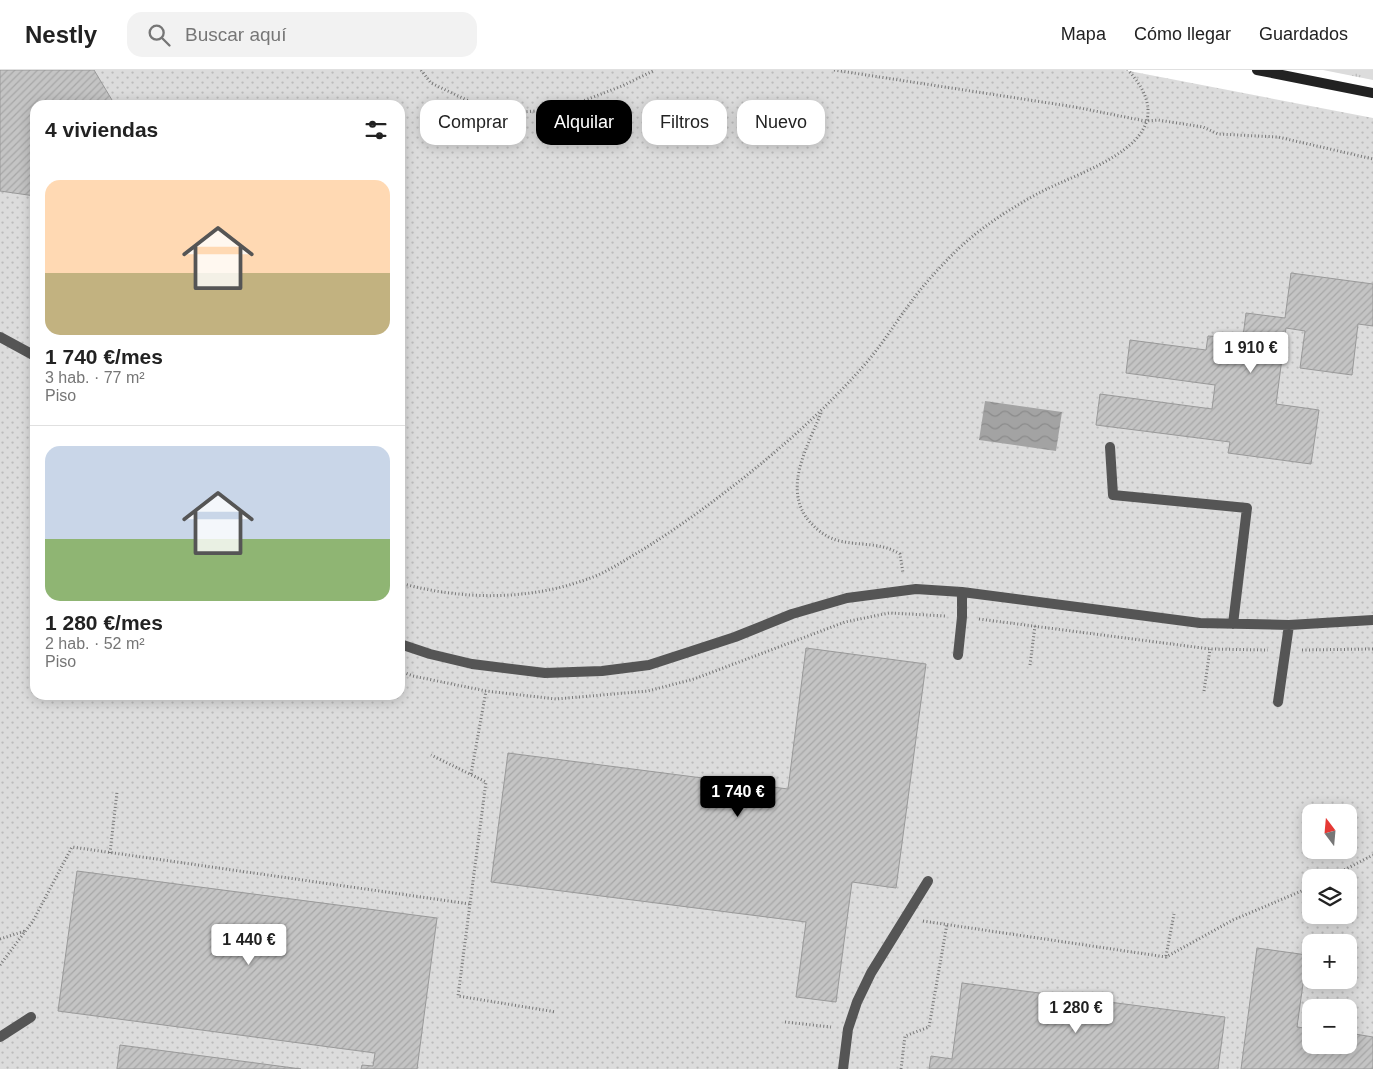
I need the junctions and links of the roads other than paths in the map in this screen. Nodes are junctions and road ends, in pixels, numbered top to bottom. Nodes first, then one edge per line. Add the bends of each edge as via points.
1 (1257, 70) edge
2 (1373, 93) edge
3 (0, 337) edge
4 (30, 353) edge
5 (1110, 447) dead end
6 (962, 592) junction
7 (1373, 620) edge
8 (1233, 624) junction
9 (1289, 625) junction
10 (405, 646) edge
11 (958, 655) dead end
12 (1278, 702) dead end
13 (928, 881) dead end
14 (31, 1017) dead end
15 (0, 1037) edge
16 (843, 1069) edge

1 - 2 main road
3 - 4 lane
5 - 8 lane via 1113,495 1247,508
6 - 8 lane
6 - 10 lane via 896,590 847,598 649,665 602,671 536,672 472,664
6 - 11 lane
7 - 9 lane
8 - 9 lane
9 - 12 lane
13 - 16 lane via 857,1002 848,1029
14 - 15 lane

